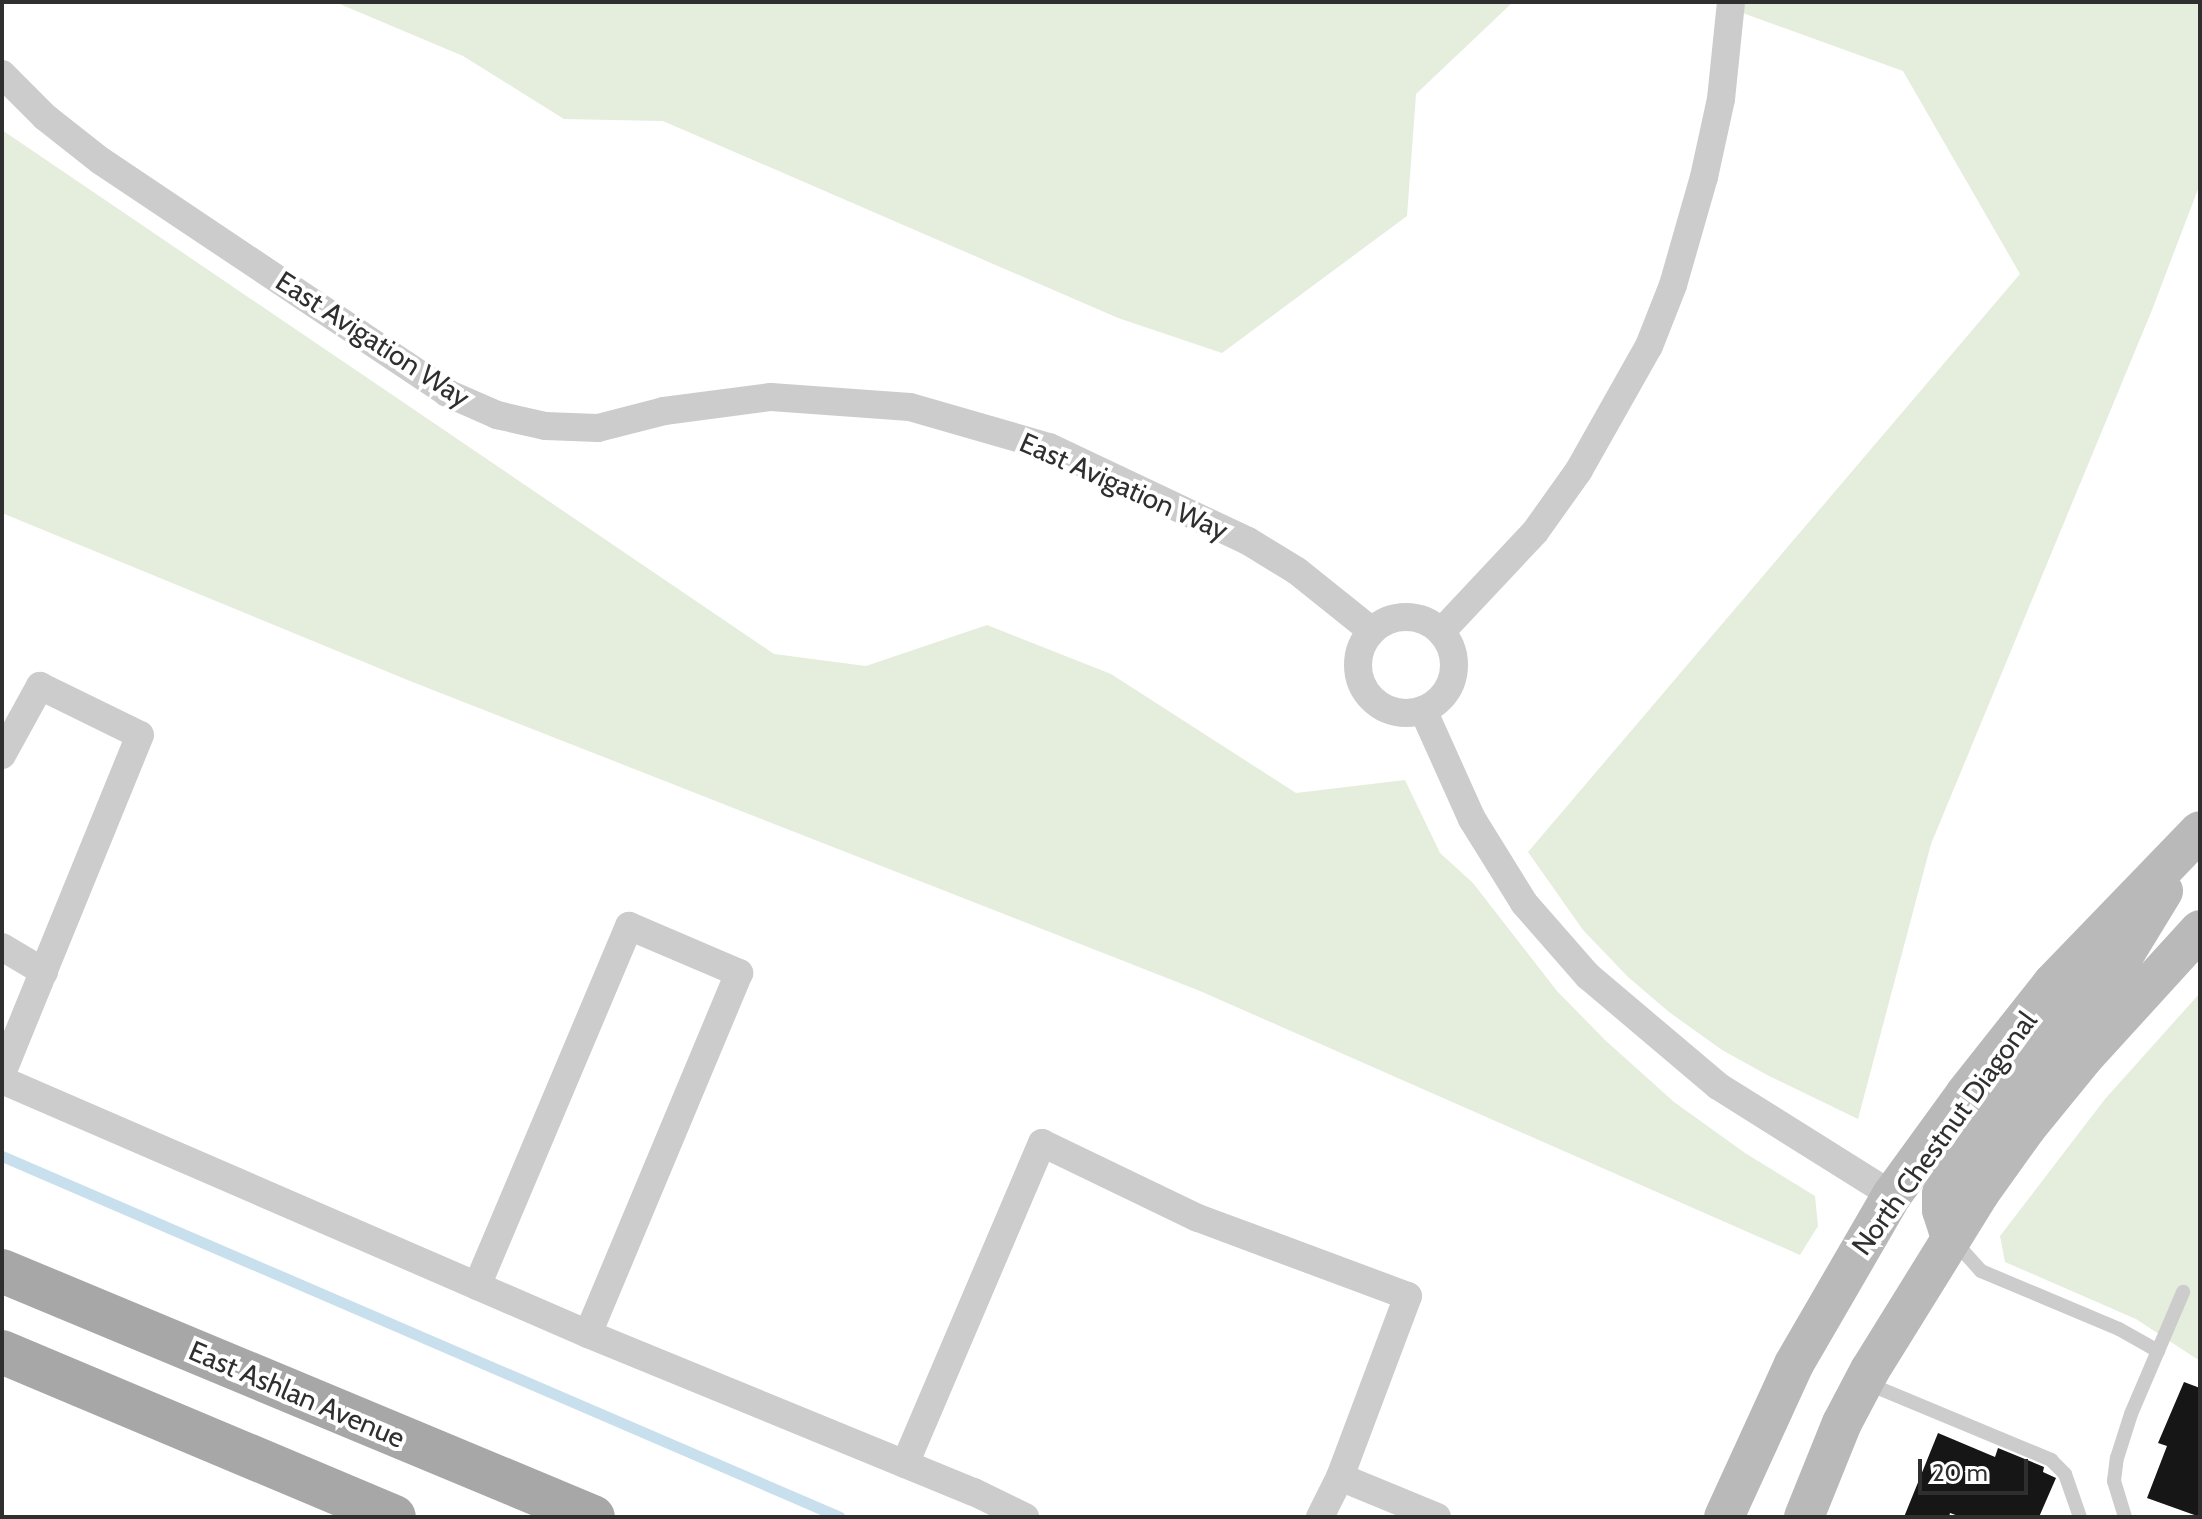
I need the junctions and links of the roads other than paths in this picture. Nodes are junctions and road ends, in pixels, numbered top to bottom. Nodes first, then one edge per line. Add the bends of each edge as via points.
1 (1731, 2) edge
2 (2, 74) edge
3 (1372, 631) junction
4 (1441, 632) junction
5 (1423, 710) junction
6 (2, 755) edge
7 (2199, 832) edge
8 (2200, 930) edge
9 (2, 947) edge
10 (44, 972) junction
11 (2, 1077) edge
12 (1892, 1195) junction
13 (1951, 1238) junction
14 (2, 1271) edge
15 (477, 1286) junction
16 (2183, 1292) dead end
17 (588, 1334) junction
18 (2158, 1351) junction
19 (2, 1352) edge
20 (1864, 1382) junction
21 (905, 1464) junction
22 (1340, 1477) junction
23 (394, 1517) edge
24 (593, 1517) edge
25 (1025, 1517) edge
26 (1320, 1517) edge
27 (1437, 1517) edge
28 (1724, 1517) edge
29 (1804, 1517) edge
30 (2080, 1517) edge
31 (2125, 1517) edge

1 - 4 street via 1721,99 1704,177 1649,346 1586,458 1535,532
2 - 3 street, East Avigation Way via 101,161 447,393 497,415 545,426 598,428 664,411 771,397 910,407 1049,447 1248,541 1297,571
3 - 4 street via 1384,622 1414,618
3 - 5 street via 1359,653 1365,691 1397,713
4 - 5 street via 1454,660 1453,676 1437,702
5 - 12 street via 1480,831 1524,903 1588,976 1718,1086
6 - 10 street via 40,686 140,735
7 - 12 main road, North Chestnut Diagonal via 2053,983
7 - 13 main road via 2124,955 1983,1128 1950,1180 1942,1194 1942,1210
8 - 13 main road via 2129,1004 2026,1128
9 - 10 street
10 - 11 street
11 - 15 street
12 - 28 main road, North Chestnut Diagonal via 1794,1364
13 - 18 lane via 1981,1271
13 - 20 main road
14 - 24 main road, East Ashlan Avenue
15 - 17 street
15 - 17 street via 629,926 670,943 739,973
16 - 18 lane
17 - 21 street
18 - 31 lane via 2117,1458 2114,1481
19 - 23 main road
20 - 29 main road
20 - 30 lane via 2051,1460 2065,1474
21 - 22 street via 1042,1143 1198,1218 1408,1296
21 - 25 street
22 - 26 street
22 - 27 street

